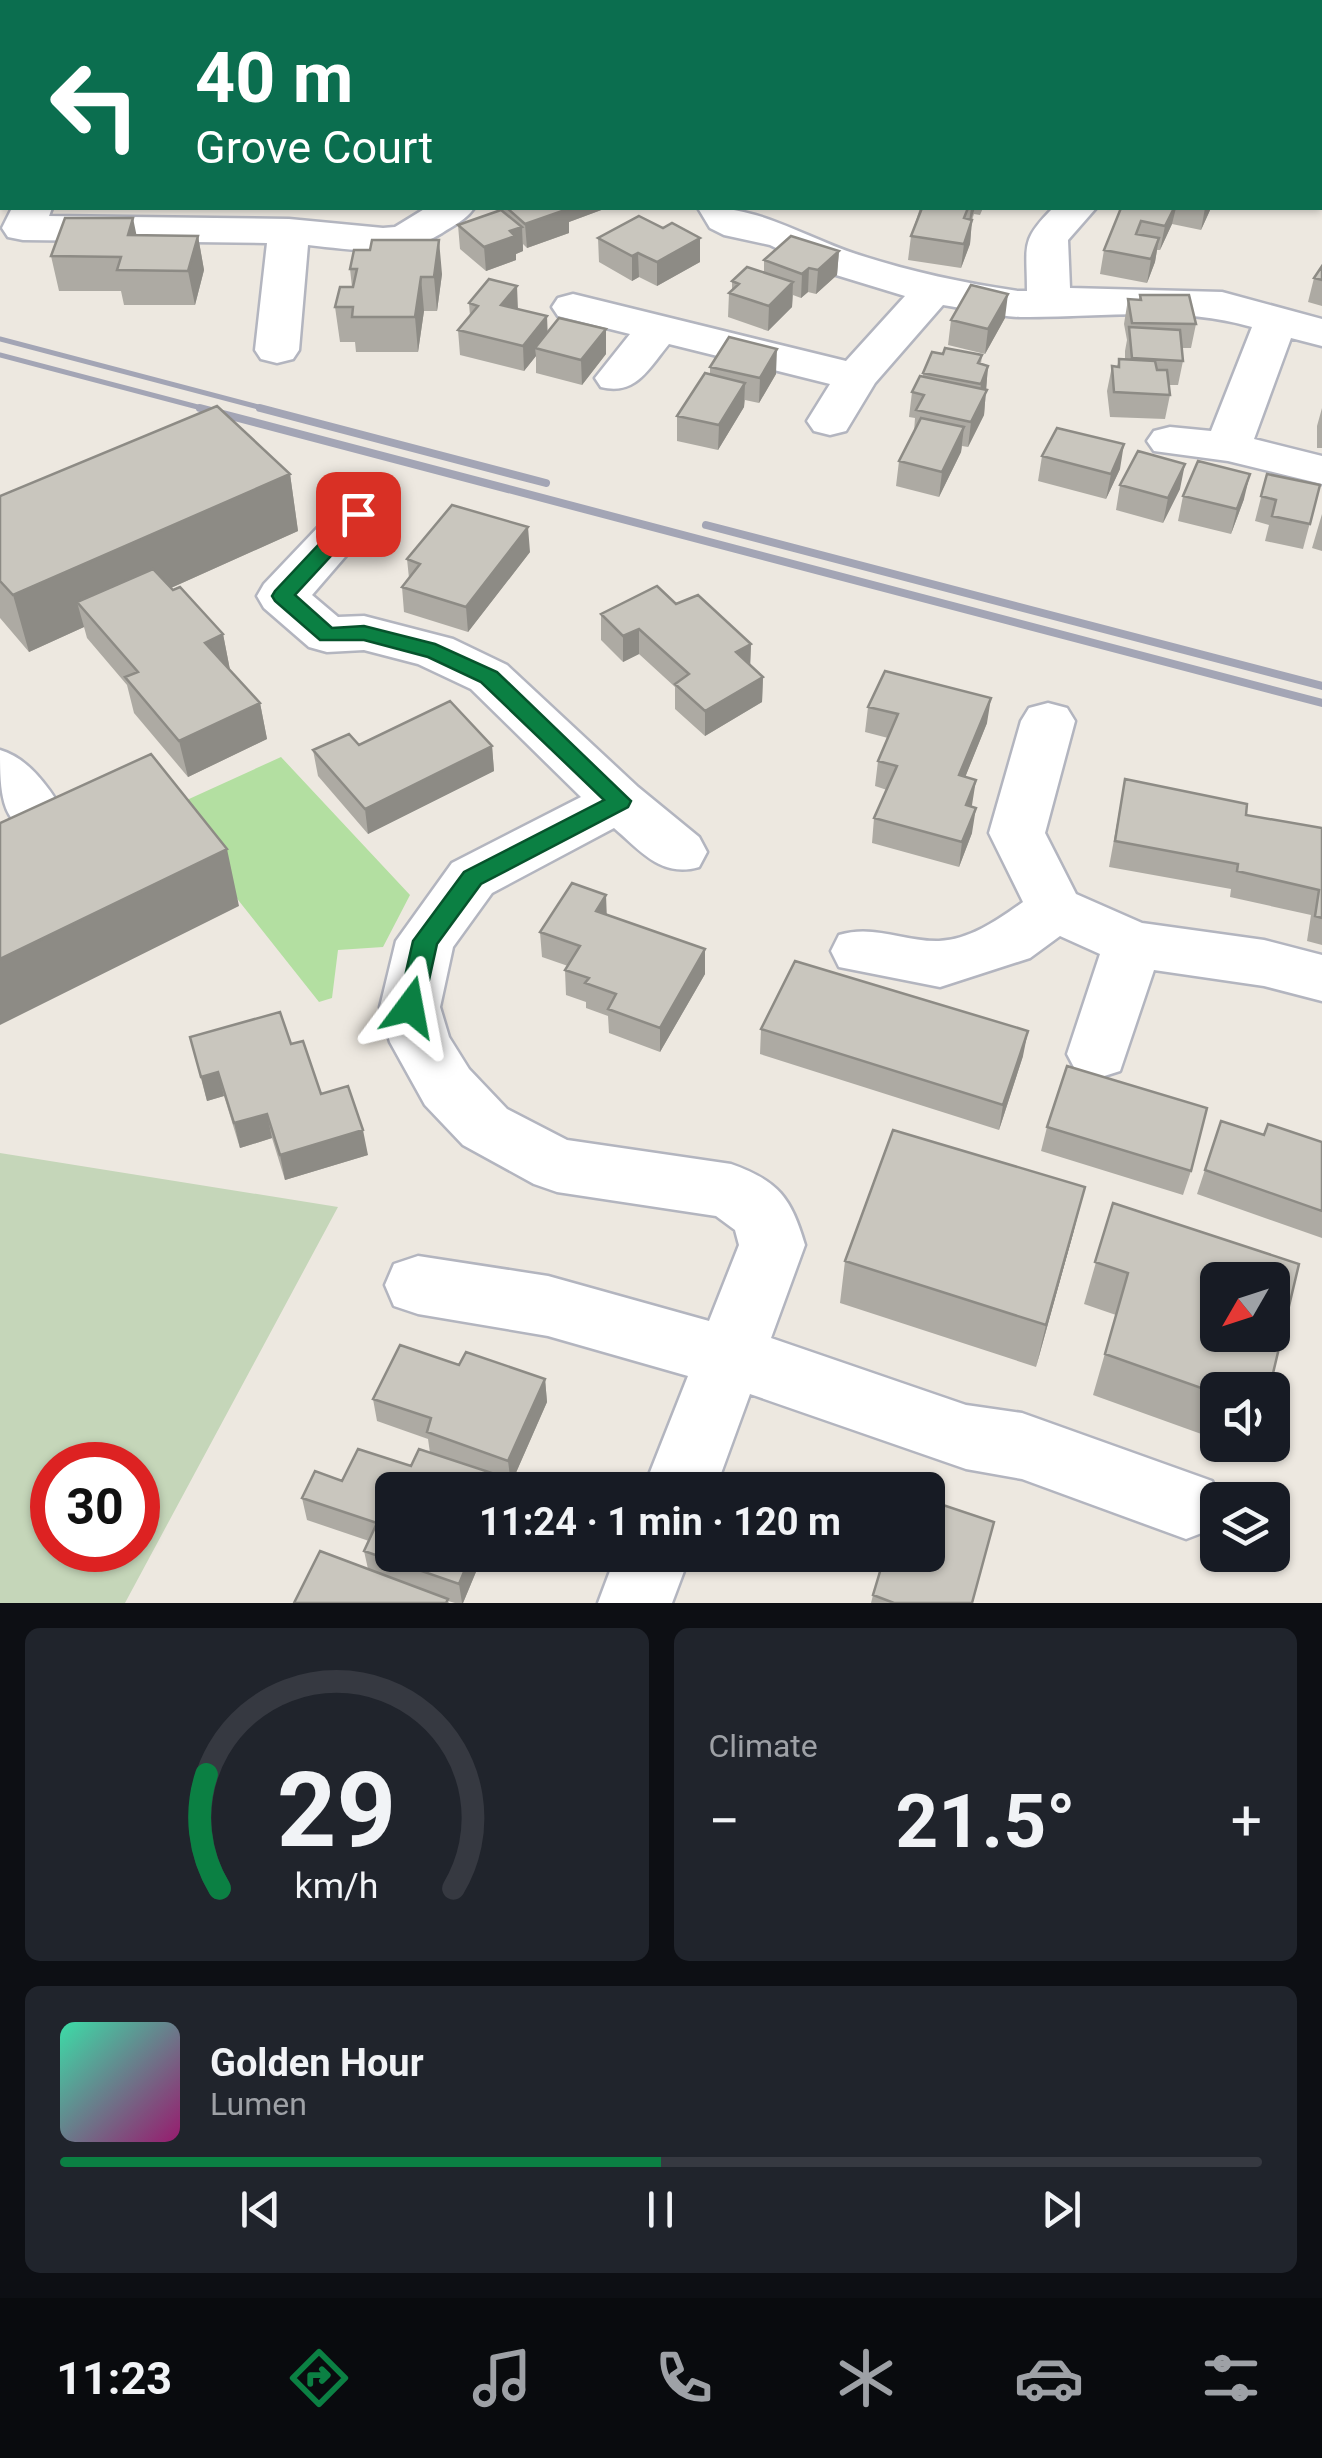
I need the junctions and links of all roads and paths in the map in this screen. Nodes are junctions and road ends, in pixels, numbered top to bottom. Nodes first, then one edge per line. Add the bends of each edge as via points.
1 (451, 210) edge
2 (719, 210) edge
3 (1074, 210) edge
4 (772, 222) edge
5 (289, 231) junction
6 (21, 233) edge
7 (933, 291) junction
8 (1049, 302) junction
9 (573, 307) dead end
10 (1276, 322) junction
11 (658, 329) junction
12 (1322, 333) edge
13 (277, 350) dead end
14 (856, 377) junction
15 (616, 378) dead end
16 (830, 421) dead end
17 (1170, 442) dead end
18 (1228, 447) junction
19 (1322, 470) edge
20 (358, 514) dead end
21 (1048, 722) dead end
22 (0, 769) edge
23 (620, 801) junction
24 (34, 811) edge
25 (679, 852) dead end
26 (1055, 909) junction
27 (1133, 944) junction
28 (860, 951) dead end
29 (1322, 978) edge
30 (1098, 1054) dead end
31 (418, 1285) dead end
32 (728, 1358) junction
33 (686, 1472) edge
34 (1186, 1505) dead end
35 (646, 1572) edge
36 (634, 1603) edge

1 - 5 street via 405,238
2 - 4 street via 738,226
3 - 8 street via 1047,237
4 - 7 street via 838,262
5 - 6 street
5 - 13 street
7 - 8 street
7 - 14 street
8 - 10 street via 1222,305
9 - 11 street
10 - 12 street
10 - 18 street
11 - 14 street
11 - 15 street
14 - 16 street
17 - 18 street
18 - 19 street
20 - 23 street via 282,596 327,635 364,633 435,651 489,677
21 - 26 street via 1017,833
22 - 24 street
23 - 25 street
23 - 32 street via 472,878 425,941 410,1007 420,1042 447,1087 485,1127 557,1166 731,1191 763,1214 772,1245
26 - 27 street
26 - 28 street via 1009,942 940,964
27 - 29 street
27 - 30 street
31 - 32 street via 548,1306
32 - 33 street
32 - 34 street via 966,1437 1022,1446
35 - 36 street

